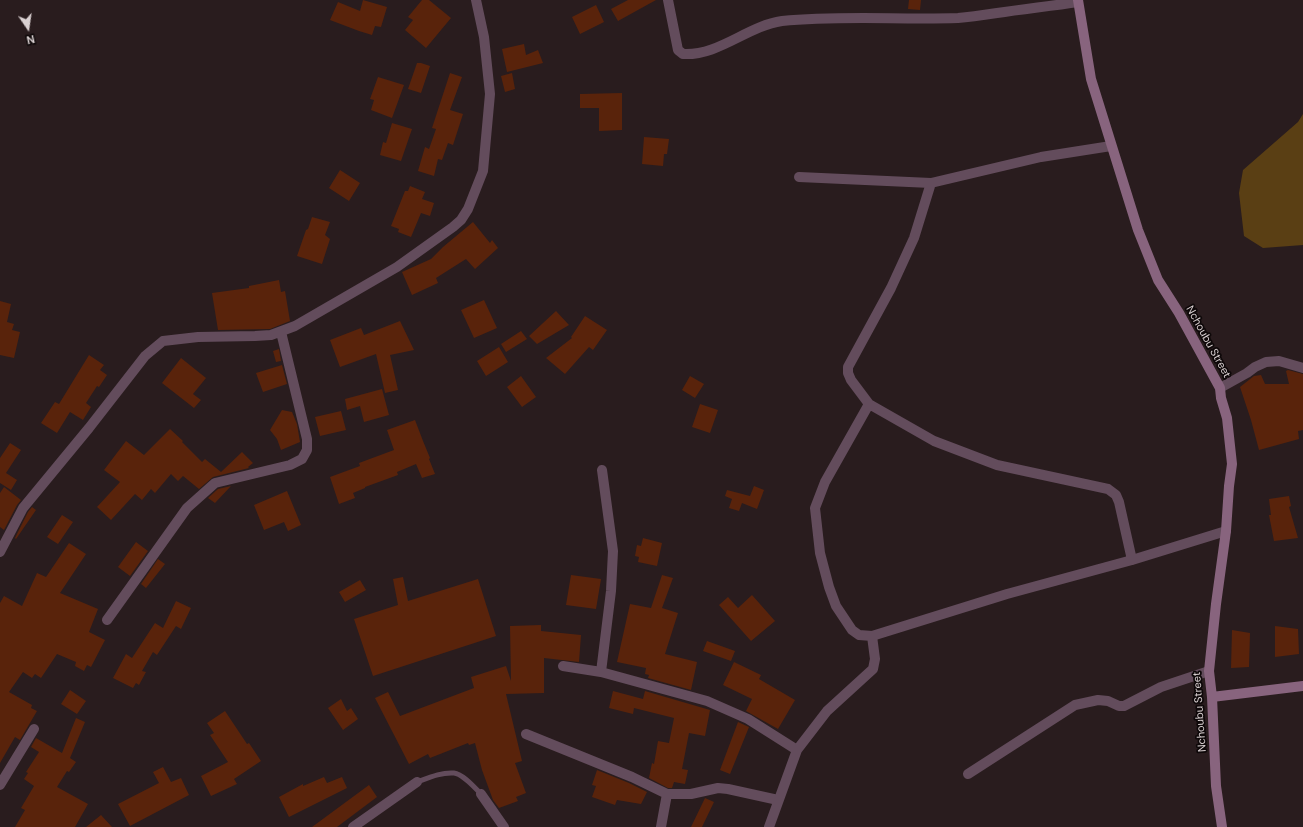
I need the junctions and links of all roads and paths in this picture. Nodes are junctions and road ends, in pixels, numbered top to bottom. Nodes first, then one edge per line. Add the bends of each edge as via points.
1 (476, 0) edge
2 (668, 0) edge
3 (1078, 1) edge
4 (1111, 146) junction
5 (799, 177) dead end
6 (931, 183) junction
7 (281, 332) junction
8 (1303, 368) edge
9 (1220, 388) junction
10 (869, 404) junction
11 (602, 470) dead end
12 (1226, 531) junction
13 (0, 552) edge
14 (1132, 560) junction
15 (107, 620) dead end
16 (872, 636) junction
17 (563, 666) dead end
18 (1209, 671) junction
19 (601, 672) junction
20 (1303, 686) edge
21 (1212, 697) junction
22 (34, 729) dead end
23 (526, 734) dead end
24 (797, 750) junction
25 (968, 774) dead end
26 (417, 782) joint
27 (0, 785) edge
28 (481, 794) joint
29 (667, 794) junction
30 (778, 800) junction
31 (352, 827) edge
32 (504, 827) edge
33 (661, 827) edge
34 (769, 827) edge
35 (1222, 827) edge

1 - 7 street via 484,37 490,94 483,171 468,209 453,227 397,267
2 - 3 street via 678,50 683,54 702,53 759,27 782,22 826,18 960,18
3 - 4 street, Nchoubu Street via 1091,79
4 - 6 street via 1041,157
4 - 9 street, Nchoubu Street via 1138,230 1158,280
5 - 6 street
6 - 10 street via 914,238 891,288 848,367 848,373
7 - 13 street via 198,337 163,342 144,356 23,508
7 - 15 street via 307,439 307,450 302,459 290,465 215,483 187,508
8 - 9 street via 1280,361 1266,362
9 - 12 street, Nchoubu Street via 1228,418 1232,464
10 - 14 street via 934,442 997,465 1108,489 1120,502
10 - 16 street via 826,482 815,508 820,552 828,587 836,606 852,630 859,635
11 - 19 street via 613,551
12 - 14 street
12 - 18 street, Nchoubu Street
14 - 16 street via 1008,594
16 - 24 street via 875,659 873,669 827,710
17 - 19 street
18 - 21 street, Nchoubu Street
18 - 25 street via 1161,687 1124,706 1098,700 1075,705
19 - 24 street via 708,701 748,719
20 - 21 street
21 - 35 street, Nchoubu Street via 1216,786
22 - 27 street
23 - 29 street
24 - 30 street
26 - 28 lane via 455,773
26 - 31 street
28 - 32 street
29 - 30 street via 691,794 718,788
29 - 33 street
30 - 34 street

